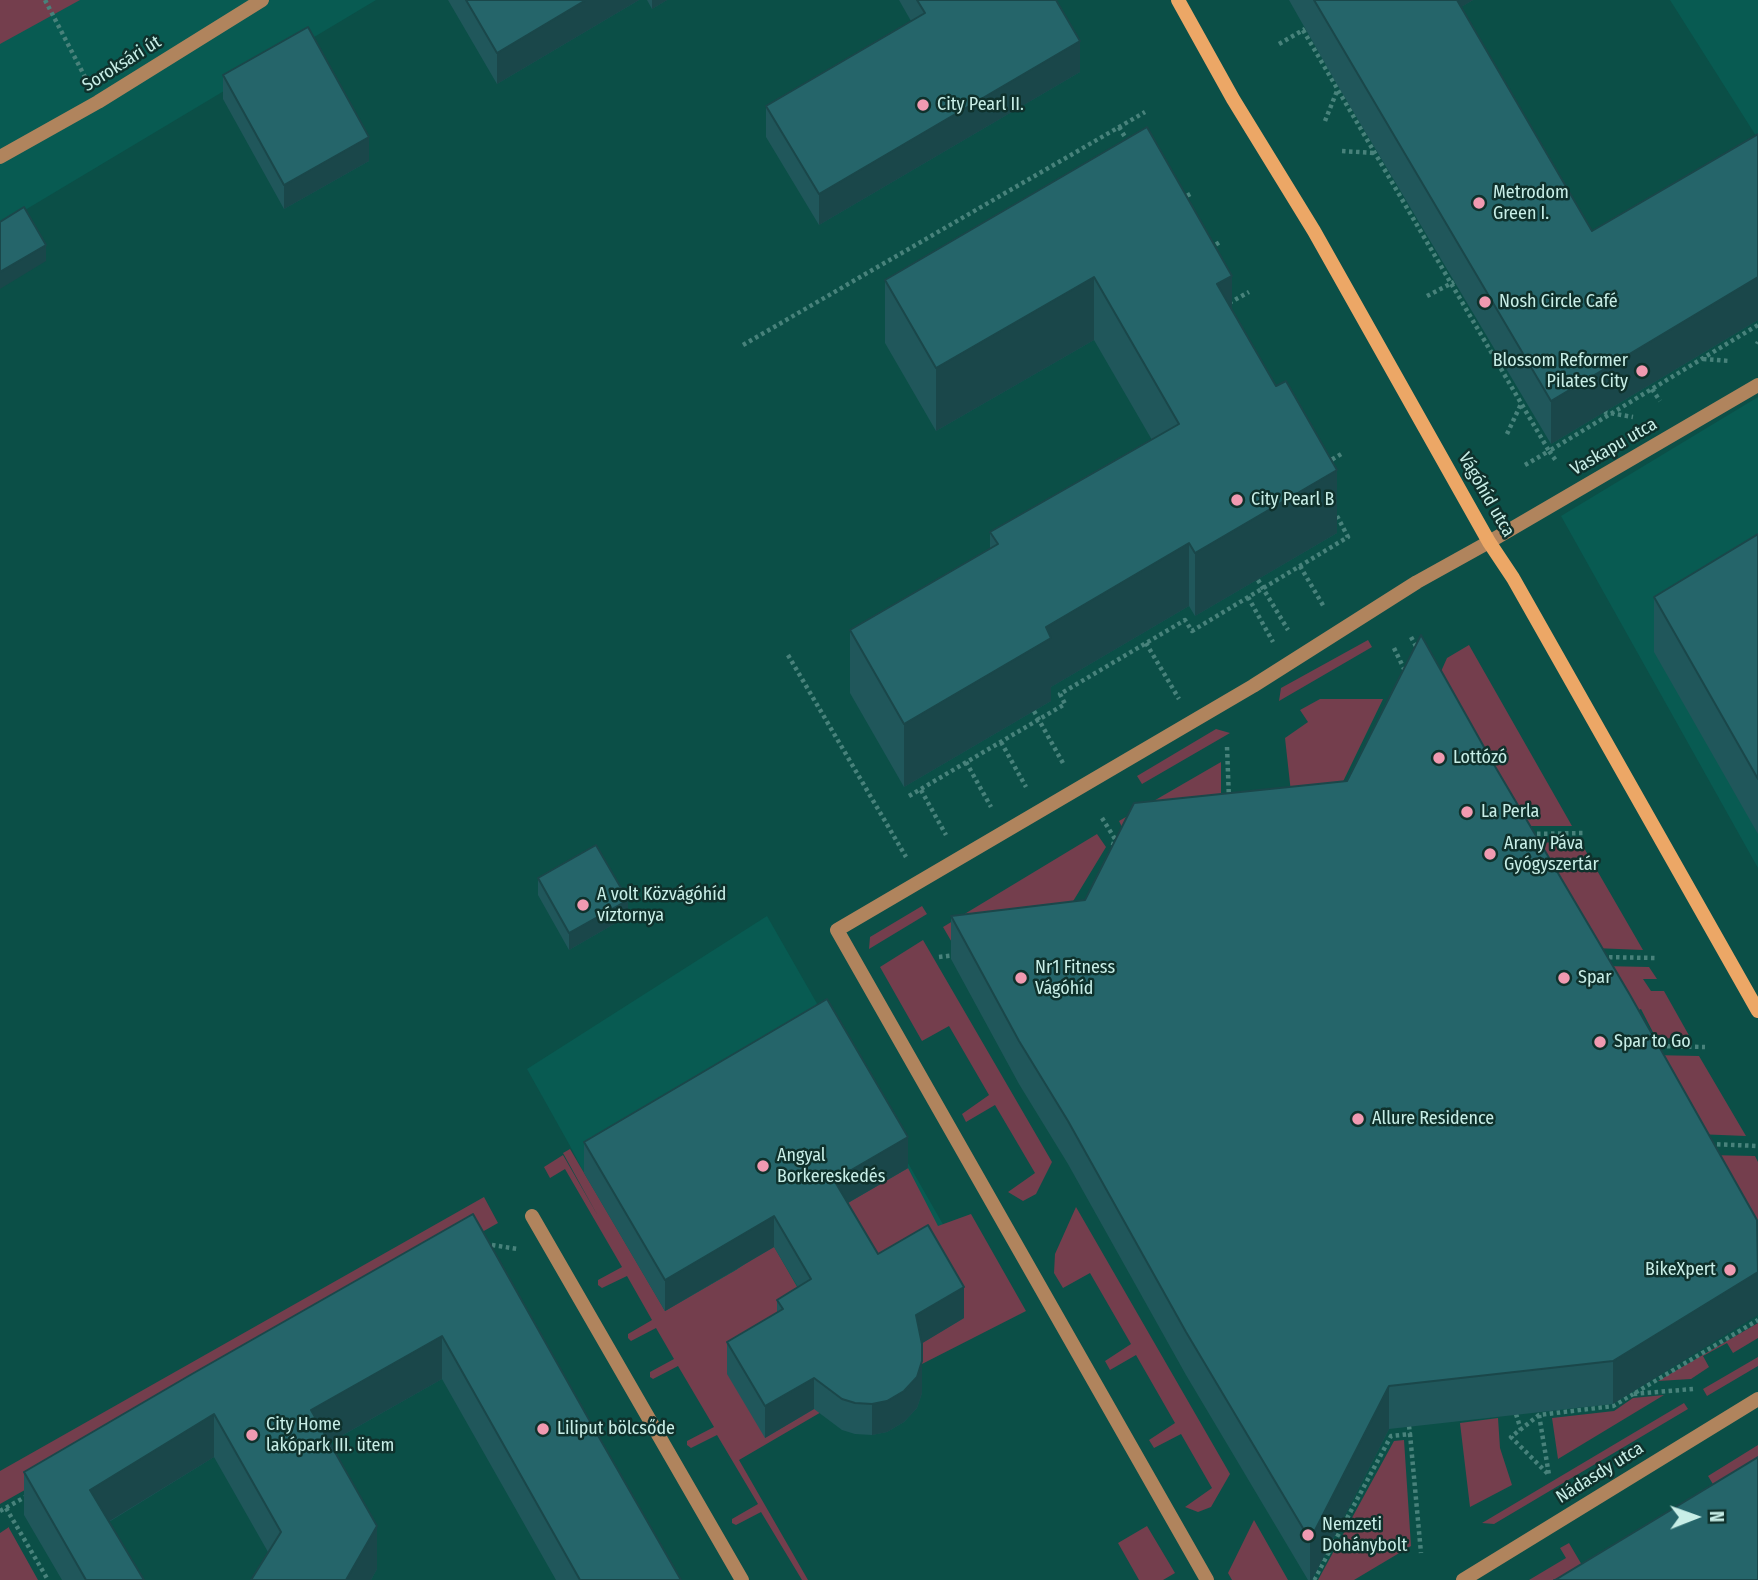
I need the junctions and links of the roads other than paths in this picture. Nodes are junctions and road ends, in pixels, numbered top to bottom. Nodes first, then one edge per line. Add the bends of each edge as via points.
1 (261, 0) edge
2 (1178, 0) edge
3 (0, 157) edge
4 (1758, 385) edge
5 (1489, 542) junction
6 (1758, 1012) edge
7 (532, 1216) dead end
8 (1758, 1399) edge
9 (742, 1580) edge
10 (1208, 1580) edge
11 (1463, 1580) edge

1 - 3 street, Soroksári út
2 - 5 street, Vágóhíd utca
4 - 5 street, Vaskapu utca
5 - 6 street, Vágóhíd utca
5 - 10 street, Vaskapu utca via 837,930
7 - 9 street
8 - 11 street, Nádasdy utca

